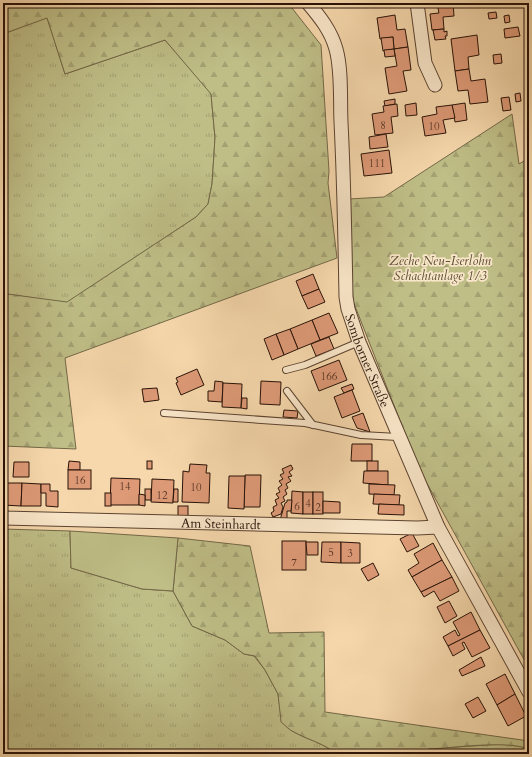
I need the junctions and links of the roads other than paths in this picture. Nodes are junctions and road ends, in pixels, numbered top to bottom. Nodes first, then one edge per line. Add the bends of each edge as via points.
1 (308, 3) edge
2 (417, 3) edge
3 (435, 85) dead end
4 (359, 342) junction
5 (286, 370) dead end
6 (287, 391) dead end
7 (164, 413) dead end
8 (313, 425) junction
9 (398, 437) junction
10 (3, 518) edge
11 (438, 527) junction
12 (529, 692) edge

1 - 4 street, Somborner Straße via 322,20 337,51 344,183 346,297
2 - 3 street via 425,63
4 - 5 lane via 305,366
4 - 9 street, Somborner Straße
6 - 8 lane
7 - 8 lane
8 - 9 lane via 361,435
9 - 11 street, Somborner Straße
10 - 11 street, Am Steinhardt
11 - 12 street, Somborner Straße

